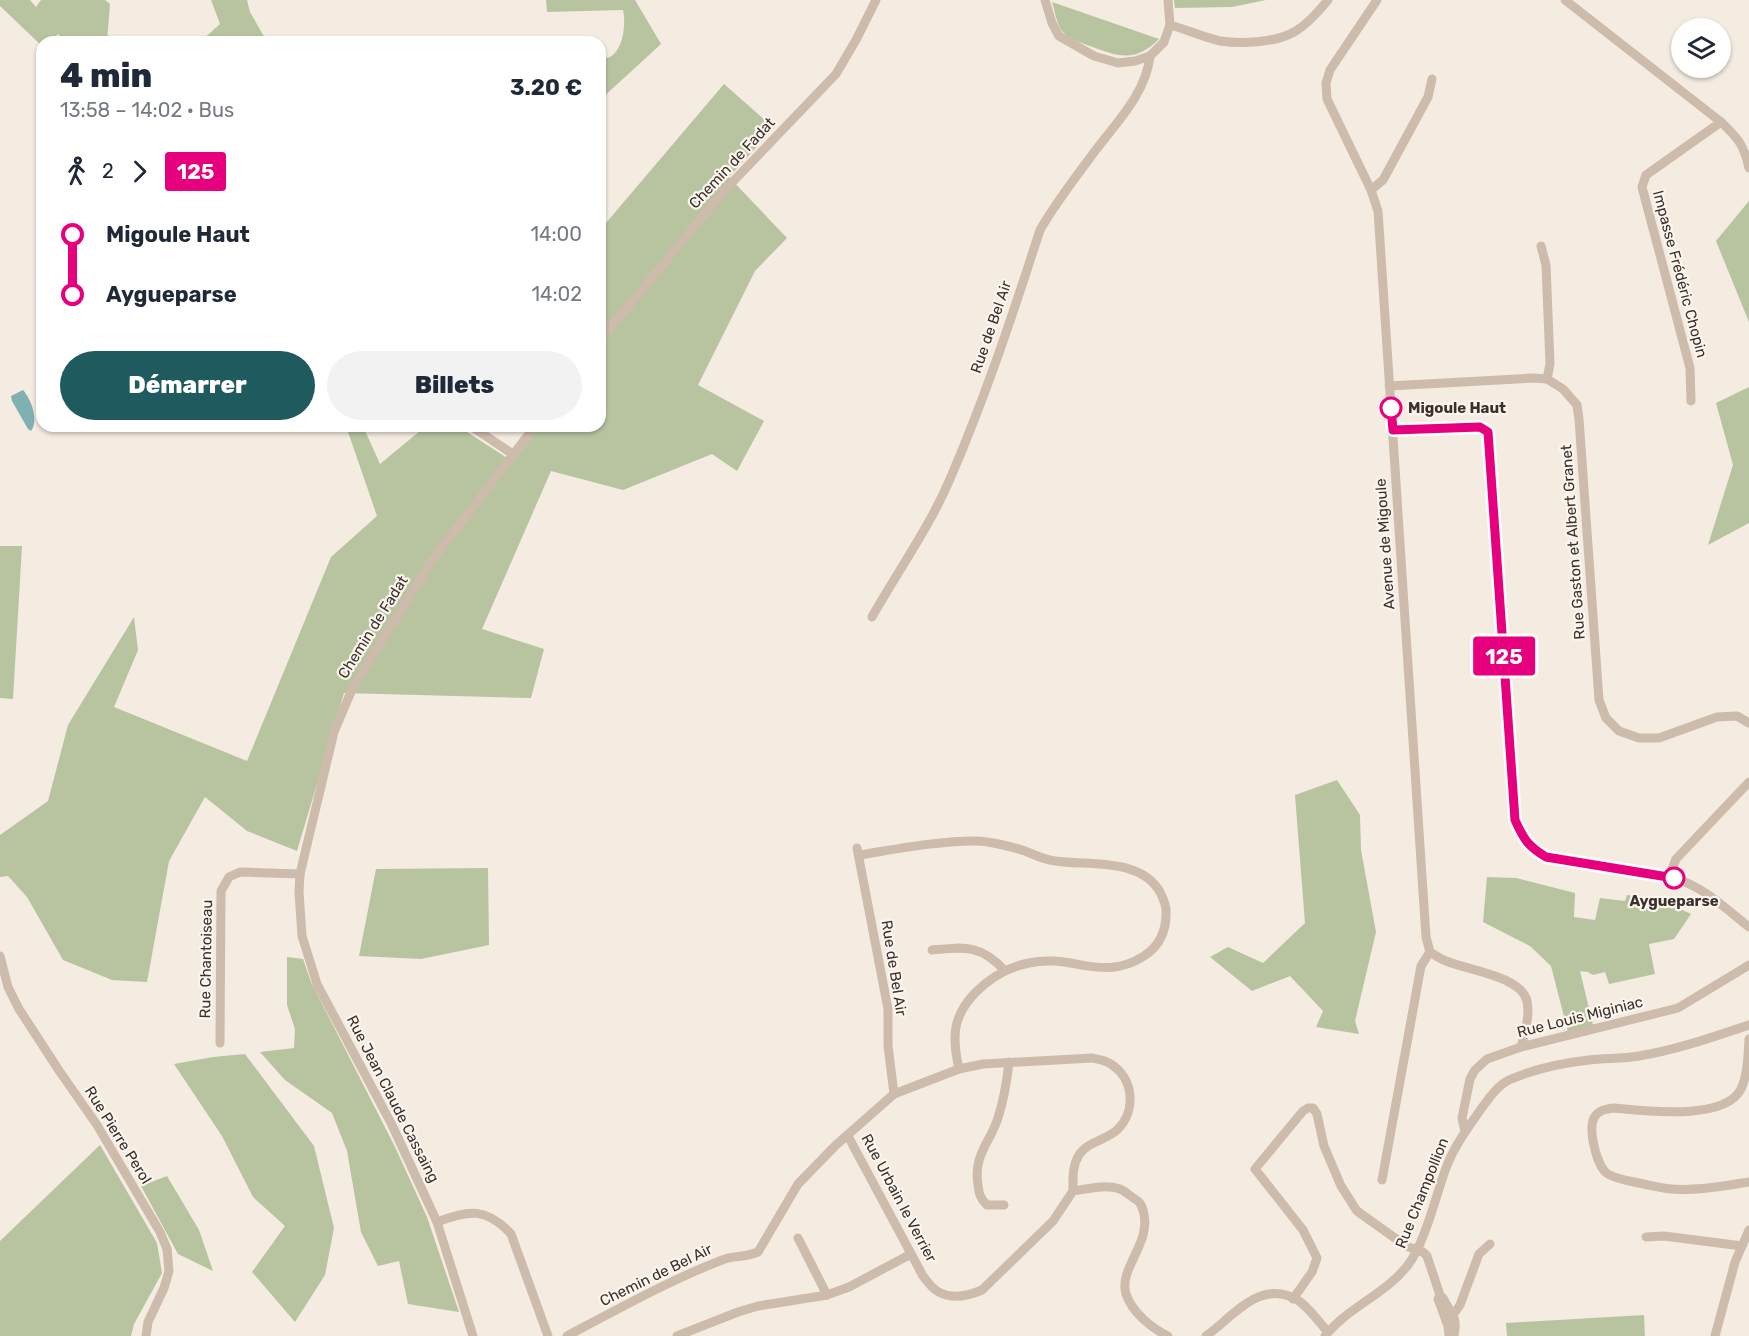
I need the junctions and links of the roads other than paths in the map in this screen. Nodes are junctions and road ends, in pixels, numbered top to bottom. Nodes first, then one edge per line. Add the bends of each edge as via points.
1 (876, 0) edge
2 (1045, 0) edge
3 (1168, 0) edge
4 (1328, 0) edge
5 (1377, 0) edge
6 (1565, 0) edge
7 (1170, 25) junction
8 (1149, 56) junction
9 (1432, 79) dead end
10 (1721, 122) junction
11 (1749, 168) edge
12 (1371, 190) junction
13 (1541, 246) dead end
14 (606, 332) edge
15 (1547, 379) junction
16 (1389, 386) junction
17 (1691, 401) dead end
18 (1393, 430) junction
19 (480, 432) edge
20 (531, 432) edge
21 (514, 455) junction
22 (872, 618) dead end
23 (1749, 723) edge
24 (1749, 782) edge
25 (300, 874) junction
26 (1669, 877) junction
27 (1749, 911) edge
28 (1740, 919) junction
29 (1749, 927) edge
30 (932, 950) dead end
31 (1430, 952) junction
32 (0, 956) edge
33 (1749, 965) edge
34 (1005, 971) junction
35 (1749, 1026) edge
36 (1749, 1039) edge
37 (220, 1043) dead end
38 (1521, 1047) junction
39 (1009, 1062) junction
40 (959, 1069) junction
41 (894, 1095) junction
42 (1465, 1131) junction
43 (848, 1136) junction
44 (1382, 1180) dead end
45 (1749, 1182) edge
46 (1073, 1191) junction
47 (1004, 1205) dead end
48 (437, 1222) junction
49 (1749, 1230) edge
50 (1646, 1237) dead end
51 (798, 1238) dead end
52 (1490, 1244) dead end
53 (1742, 1246) junction
54 (1417, 1251) junction
55 (911, 1254) junction
56 (827, 1295) junction
57 (1293, 1299) junction
58 (1450, 1318) junction
59 (1327, 1334) edge
60 (146, 1336) edge
61 (473, 1336) edge
62 (548, 1336) edge
63 (567, 1336) edge
64 (678, 1336) edge
65 (1168, 1336) edge
66 (1206, 1336) edge
67 (1449, 1336) edge
68 (1454, 1336) edge
69 (1715, 1336) edge

1 - 14 street, Chemin de Fadat via 836,74 723,192
2 - 8 street via 1059,36 1094,56 1118,63
3 - 7 street
4 - 7 street via 1294,33 1269,40 1218,41
5 - 12 street, Avenue de Migoule via 1330,70 1326,83 1328,99
6 - 10 street
7 - 8 street via 1164,42
8 - 22 street, Rue de Bel Air via 1137,96 1040,230 976,417 950,480 922,536
9 - 12 street via 1423,107 1383,180
10 - 11 street via 1737,137
10 - 17 street, Impasse Frédéric Chopin via 1646,175 1642,187 1690,368
12 - 16 street, Avenue de Migoule via 1378,211
13 - 15 street via 1546,265 1550,364
15 - 16 street
15 - 23 street, Rue Gaston et Albert Granet via 1577,405 1599,700 1606,718 1619,731 1639,738 1659,738 1717,717 1737,716
16 - 18 street, Avenue de Migoule
18 - 26 street via 1480,427 1488,432 1515,820 1522,835 1546,857
18 - 31 street, Avenue de Migoule
19 - 21 street
20 - 21 street, Chemin de Fadat
21 - 25 street, Chemin de Fadat via 431,562 352,687 334,732
24 - 26 street via 1676,859
25 - 37 street, Rue Chantoiseau via 240,872 229,877 221,891
25 - 48 street, Rue Jean Claude Cassaing via 302,936 317,984 392,1125
26 - 28 street via 1690,883
27 - 28 street
28 - 29 street
30 - 34 street via 971,949 986,954
31 - 38 street via 1445,961 1509,981 1522,991 1527,1023
31 - 44 street via 1422,966
32 - 60 street, Rue Pierre Perol via 19,1009 97,1125 167,1249 169,1270
33 - 38 street, Rue Louis Miginiac via 1678,1008
34 - 40 street via 982,986 958,1017 954,1037
34 - 41 street, Rue de Bel Air via 1031,962 1104,968 1133,963 1152,950 1163,934 1165,902 1156,885 1120,866 1054,861 978,841 858,852 888,1009
35 - 42 street, Rue Champollion via 1640,1056 1589,1060 1526,1073 1498,1087
36 - 45 street via 1743,1084 1727,1104 1692,1112 1614,1108 1598,1113 1592,1124 1594,1149 1607,1174 1670,1189
38 - 42 street, Rue Louis Miginiac via 1487,1059 1472,1074 1462,1118
39 - 40 street, Chemin de Bel Air
39 - 46 street, Chemin de Bel Air via 1092,1058 1108,1062 1128,1084 1131,1101 1127,1117 1116,1131 1079,1154 1073,1170
39 - 47 street via 997,1120 979,1155 976,1176 980,1198 987,1205
40 - 41 street, Chemin de Bel Air
41 - 43 street, Chemin de Bel Air
42 - 54 street, Rue Champollion via 1447,1165
43 - 55 street, Rue Urbain le Verrier
43 - 63 street, Chemin de Bel Air via 798,1184 758,1252 726,1258 696,1271
46 - 55 street, Rue Urbain le Verrier via 1053,1221 982,1290 966,1296 936,1291
46 - 65 street via 1120,1189 1141,1203 1144,1235 1126,1275 1125,1293 1135,1312
48 - 61 street, Rue Jean Claude Cassaing
48 - 62 street via 477,1212 500,1222 511,1234
49 - 53 street
50 - 53 street
51 - 56 street
52 - 58 street via 1479,1254 1460,1305
53 - 69 street
54 - 57 street via 1357,1211 1324,1146 1317,1114 1308,1108 1255,1169 1303,1230 1317,1258
54 - 58 street via 1427,1256
54 - 59 street, Rue Champollion via 1392,1281 1343,1316
55 - 56 street
56 - 64 street via 748,1309
57 - 59 street
57 - 66 street via 1270,1292 1255,1296
58 - 67 street
58 - 68 street via 1456,1322

